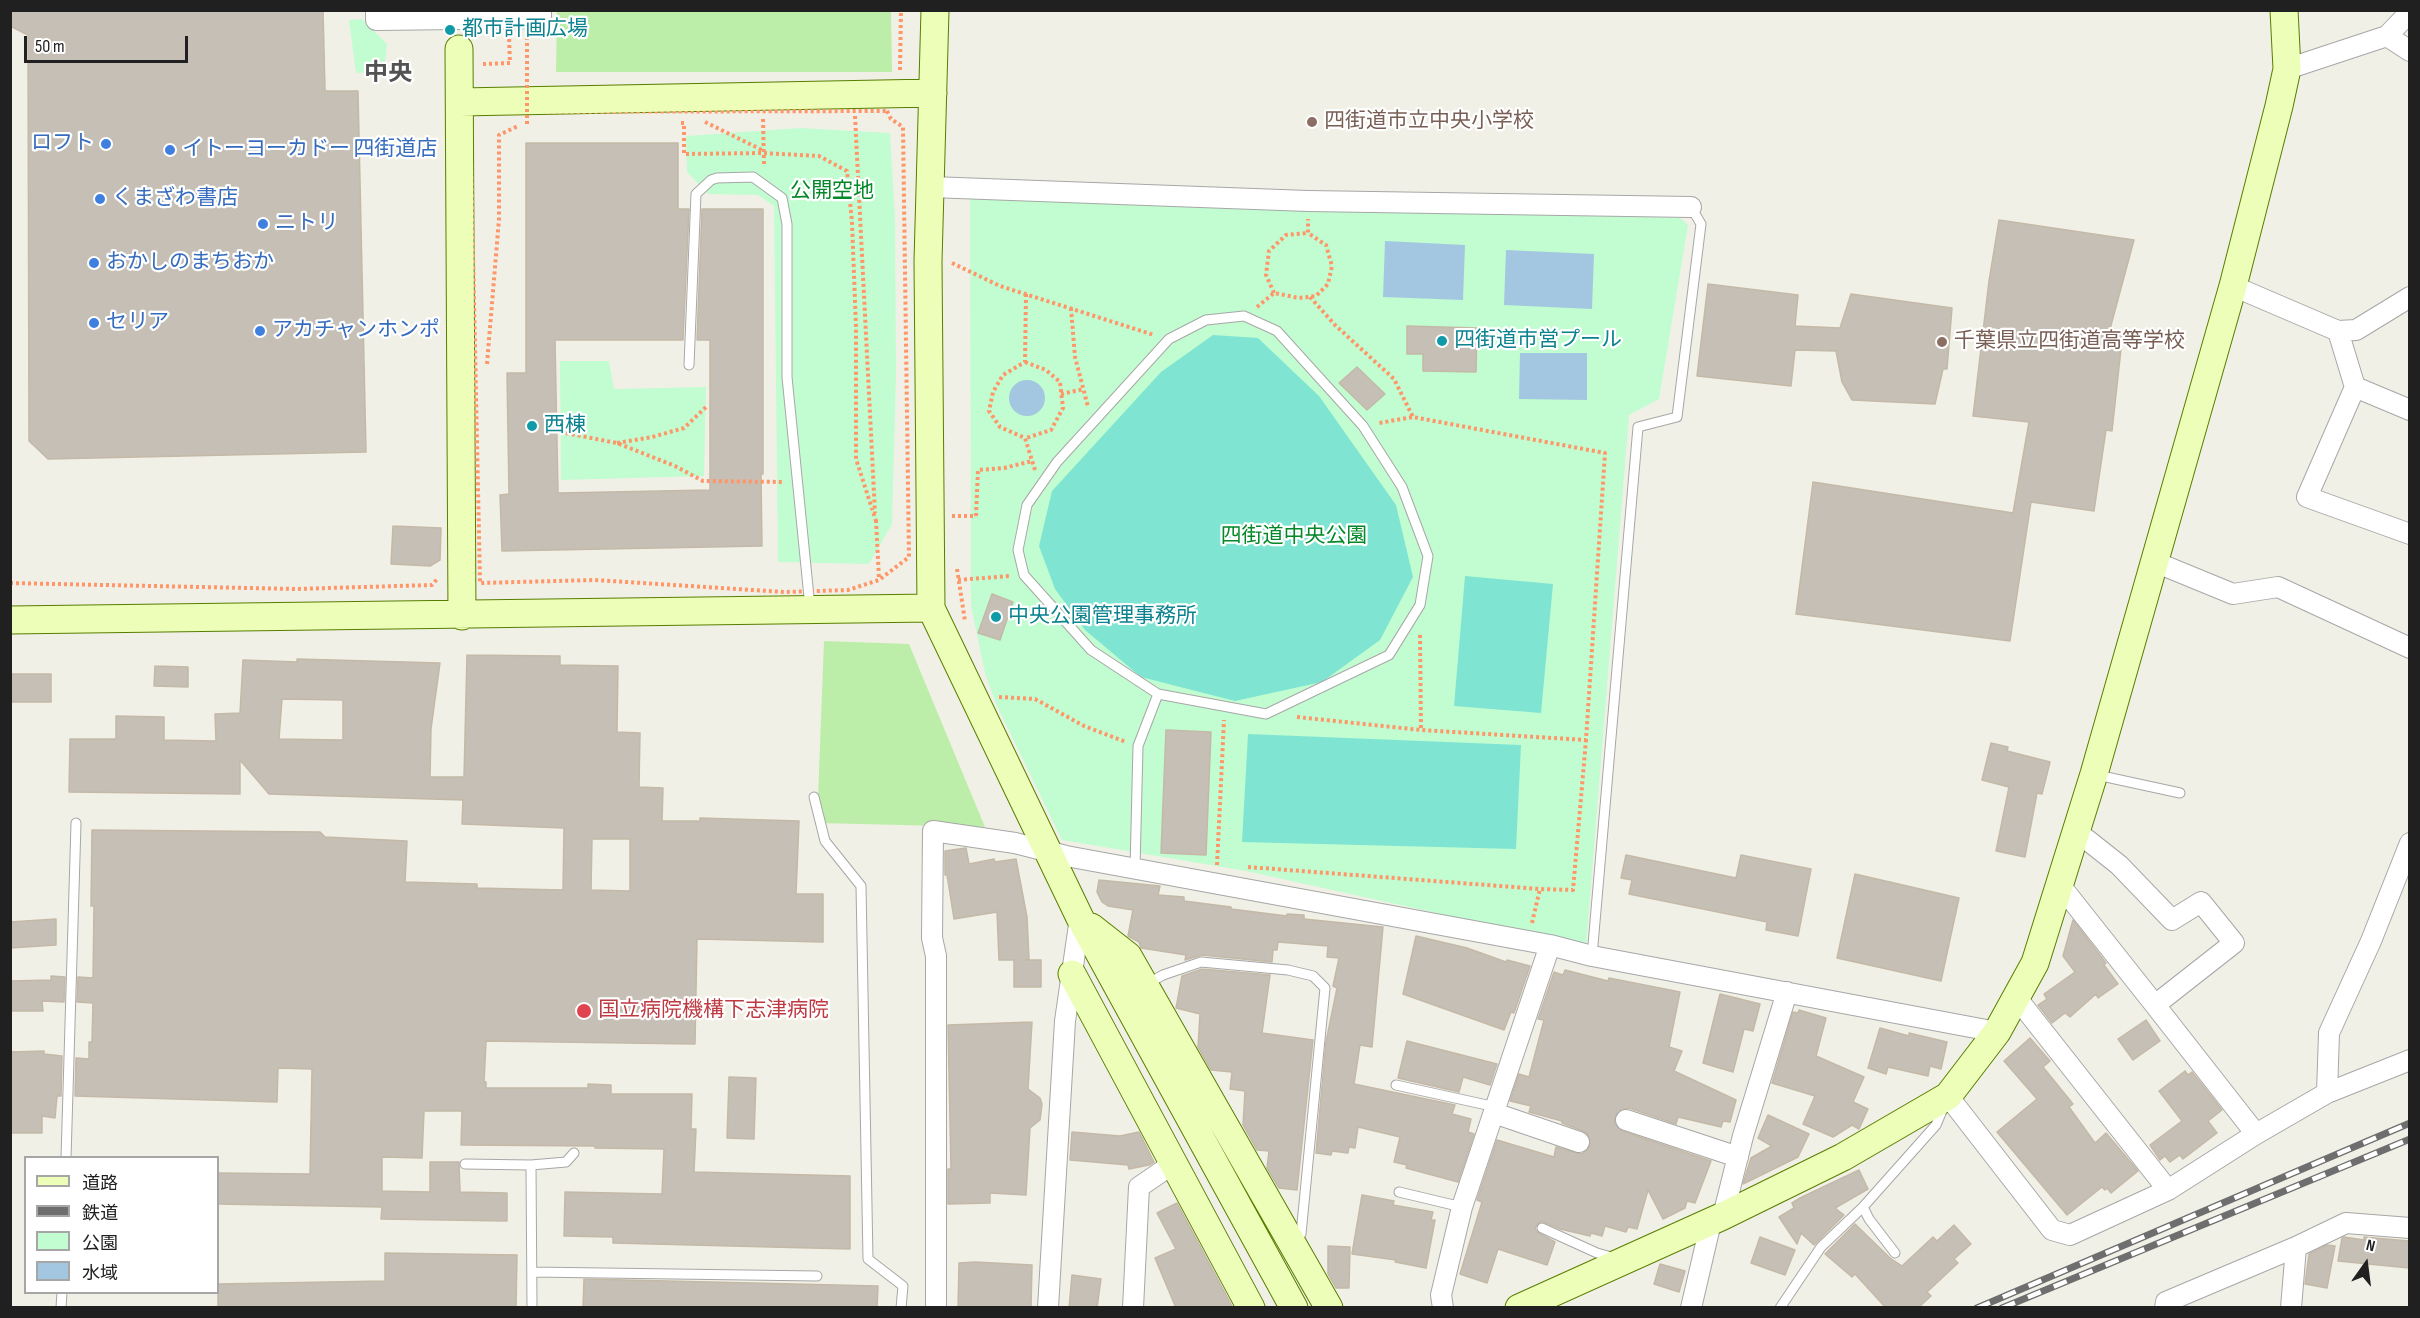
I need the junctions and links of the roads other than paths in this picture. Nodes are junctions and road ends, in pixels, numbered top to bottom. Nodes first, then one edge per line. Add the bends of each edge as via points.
1 (376, 10) edge
2 (935, 10) edge
3 (2284, 10) edge
4 (2409, 12) edge
5 (526, 16) edge
6 (2387, 36) junction
7 (459, 49) dead end
8 (2409, 51) edge
9 (2287, 69) junction
10 (933, 93) junction
11 (460, 102) junction
12 (931, 187) junction
13 (1691, 207) joint
14 (2233, 286) junction
15 (2409, 297) edge
16 (2338, 331) junction
17 (689, 365) dead end
18 (2355, 387) junction
19 (2409, 410) edge
20 (2409, 534) edge
21 (2155, 562) junction
22 (931, 608) junction
23 (810, 610) junction
24 (462, 616) junction
25 (10, 620) edge
26 (2409, 648) edge
27 (1158, 693) junction
28 (2094, 774) junction
29 (2180, 793) dead end
30 (814, 797) dead end
31 (76, 823) dead end
32 (2076, 831) junction
33 (2409, 843) edge
34 (1050, 853) junction
35 (1135, 869) junction
36 (2060, 885) junction
37 (1080, 918) junction
38 (1550, 945) junction
39 (1592, 956) junction
40 (1072, 974) junction
41 (1144, 985) junction
42 (1787, 992) junction
43 (2016, 997) junction
44 (2155, 1005) junction
45 (1997, 1032) junction
46 (2409, 1060) edge
47 (1396, 1084) dead end
48 (2327, 1094) junction
49 (1948, 1096) junction
50 (1495, 1110) junction
51 (1626, 1120) dead end
52 (2256, 1134) junction
53 (1579, 1142) dead end
54 (574, 1153) dead end
55 (66, 1156) edge
56 (1738, 1157) junction
57 (1174, 1163) junction
58 (465, 1164) dead end
59 (531, 1165) junction
60 (2168, 1190) junction
61 (1399, 1192) dead end
62 (1462, 1207) junction
63 (1863, 1207) junction
64 (1717, 1219) junction
65 (1542, 1228) dead end
66 (2409, 1228) edge
67 (1293, 1244) junction
68 (2296, 1247) junction
69 (1895, 1253) dead end
70 (1624, 1260) junction
71 (532, 1272) junction
72 (817, 1276) dead end
73 (532, 1308) edge
74 (901, 1308) edge
75 (936, 1308) edge
76 (1048, 1308) edge
77 (1133, 1308) edge
78 (1251, 1308) edge
79 (1294, 1308) edge
80 (1329, 1308) edge
81 (1443, 1308) edge
82 (1519, 1308) edge
83 (1691, 1308) edge
84 (1780, 1308) edge
85 (2165, 1308) edge
86 (2291, 1308) edge

1 - 5 street via 376,20
2 - 10 street
3 - 9 street
4 - 6 street
6 - 8 street
6 - 9 street
7 - 11 street
9 - 14 street
10 - 11 street
10 - 12 street
11 - 24 street
12 - 13 street via 1308,201
12 - 22 street
13 - 39 lane via 1701,224 1677,417 1638,427
14 - 16 street
14 - 21 street
15 - 16 street via 2356,330
16 - 18 street
17 - 23 lane via 696,194 717,178 753,177 782,198 787,224 787,377
18 - 19 street
18 - 20 street via 2307,497
21 - 26 street via 2233,594 2278,587
21 - 28 street
22 - 23 street
22 - 34 street
23 - 24 street
24 - 25 street
27 - 27 lane via 1266,714 1389,655 1420,605 1428,556 1402,487 1363,426 1277,331 1244,316 1206,320 1169,339 1057,462 1027,506 1018,550 1024,575 1091,650
27 - 35 lane via 1138,746
28 - 29 lane
28 - 32 street
30 - 74 lane via 825,841 861,886 868,1259 903,1286
31 - 55 lane
32 - 36 street
32 - 44 street via 2119,865 2172,920 2201,902 2234,943
33 - 48 street via 2371,941 2329,1033
34 - 35 street
34 - 37 street
34 - 75 street via 1015,843 933,831
35 - 38 street
36 - 43 street via 2035,963
36 - 44 street
37 - 40 street
37 - 41 street via 1128,956
37 - 79 street
38 - 39 street
38 - 50 street
39 - 42 street
40 - 57 street
40 - 76 street via 1065,1021
41 - 67 street
41 - 67 lane via 1201,962 1288,970 1313,976 1325,988 1301,1234
42 - 45 street
42 - 56 street
43 - 45 street
43 - 60 street
44 - 52 street
45 - 49 street
46 - 48 street
47 - 50 lane
48 - 52 street
49 - 60 street via 2052,1230 2070,1235
49 - 63 lane via 1936,1125
49 - 64 street via 1843,1157
50 - 53 street
50 - 62 street
51 - 56 street
52 - 60 street
54 - 59 lane via 566,1162
56 - 64 street
57 - 77 street via 1139,1187
57 - 78 street
58 - 59 lane
59 - 71 lane
61 - 62 lane
62 - 81 street via 1441,1295
63 - 69 lane
63 - 84 lane via 1821,1247
64 - 70 street
64 - 83 street
65 - 70 lane via 1597,1253
66 - 68 street via 2346,1223
67 - 80 street
68 - 85 street via 2166,1302
68 - 86 street
70 - 82 street
71 - 72 lane
71 - 73 lane

